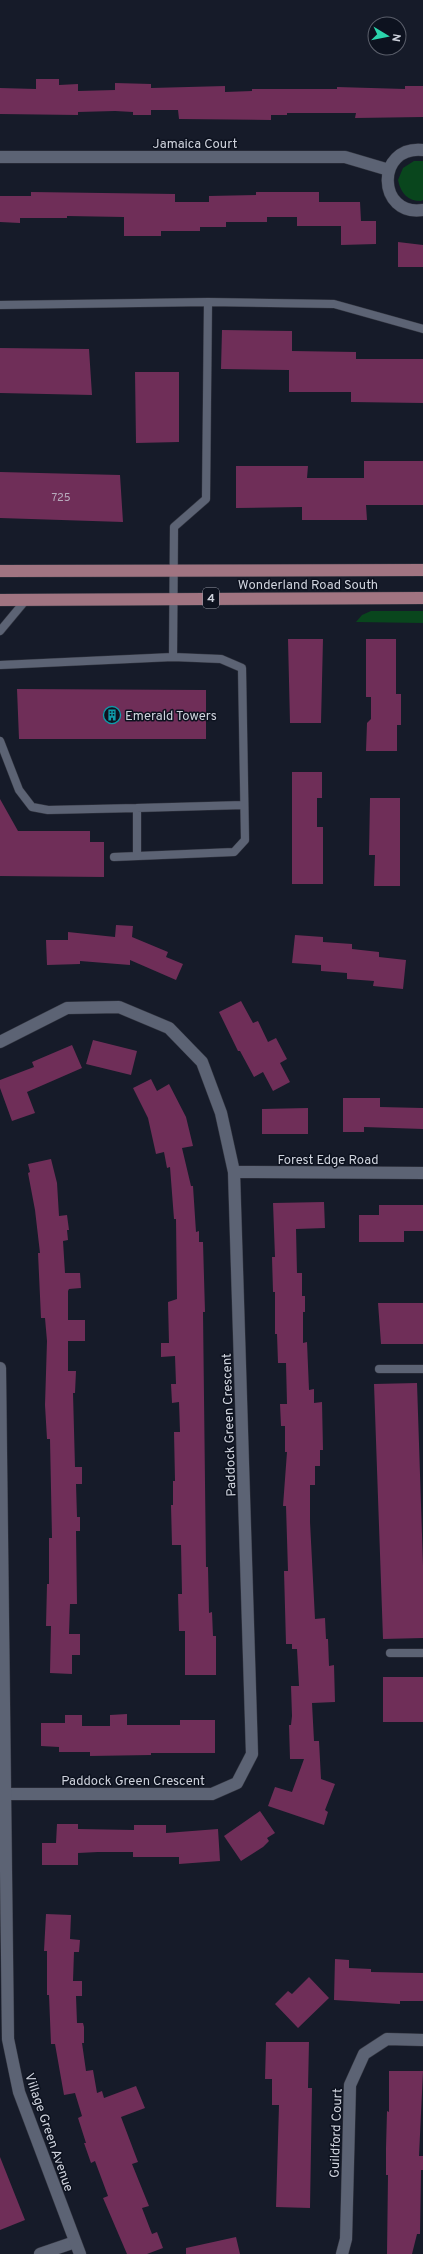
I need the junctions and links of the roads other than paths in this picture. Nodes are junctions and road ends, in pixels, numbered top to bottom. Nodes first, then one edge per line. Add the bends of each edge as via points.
1 (423, 150) edge
2 (0, 157) edge
3 (389, 170) junction
4 (423, 210) edge
5 (208, 302) junction
6 (0, 304) edge
7 (423, 329) edge
8 (423, 570) edge
9 (0, 571) edge
10 (175, 572) junction
11 (174, 598) junction
12 (423, 598) edge
13 (0, 600) edge
14 (25, 600) junction
15 (0, 631) edge
16 (173, 657) junction
17 (0, 665) edge
18 (0, 741) edge
19 (244, 805) junction
20 (137, 808) junction
21 (137, 856) junction
22 (114, 857) dead end
23 (0, 1042) edge
24 (234, 1172) junction
25 (423, 1173) edge
26 (0, 1368) edge
27 (379, 1369) dead end
28 (423, 1369) edge
29 (1, 1479) edge
30 (390, 1653) dead end
31 (423, 1653) edge
32 (5, 1794) junction
33 (4, 2023) edge
34 (423, 2040) edge
35 (75, 2242) junction
36 (40, 2254) edge
37 (80, 2254) edge
38 (342, 2254) edge

1 - 3 street via 408,151 400,155
2 - 3 street, Jamaica Court via 345,156
3 - 4 street via 388,186 395,201 410,210
5 - 6 lane
5 - 7 lane via 334,304
5 - 10 lane via 206,499 174,527
8 - 10 main road, Wonderland Road South / 4
9 - 10 main road, Wonderland Road South / 4
10 - 11 lane
11 - 12 main road, Wonderland Road South / 4
11 - 14 main road, Wonderland Road South / 4
11 - 16 lane
13 - 14 main road, Wonderland Road South / 4
14 - 15 lane
16 - 17 lane
16 - 19 lane via 221,659 242,668
18 - 20 lane via 19,790 32,807 48,810
19 - 20 lane
19 - 21 lane via 245,840 234,852
20 - 21 lane
21 - 22 lane
23 - 24 street, Paddock Green Crescent via 67,1008 119,1007 169,1028 202,1062 221,1113
24 - 25 street, Forest Edge Road
24 - 32 street, Paddock Green Crescent via 252,1754 237,1783 212,1794
26 - 29 street, Village Green Avenue
27 - 28 lane
29 - 32 street, Village Green Avenue
30 - 31 lane
32 - 33 street, Village Green Avenue
33 - 35 street, Village Green Avenue via 19,2092
34 - 38 street, Guildford Court via 387,2039 364,2054 350,2085 346,2239
35 - 36 street
35 - 37 street, Village Green Avenue

